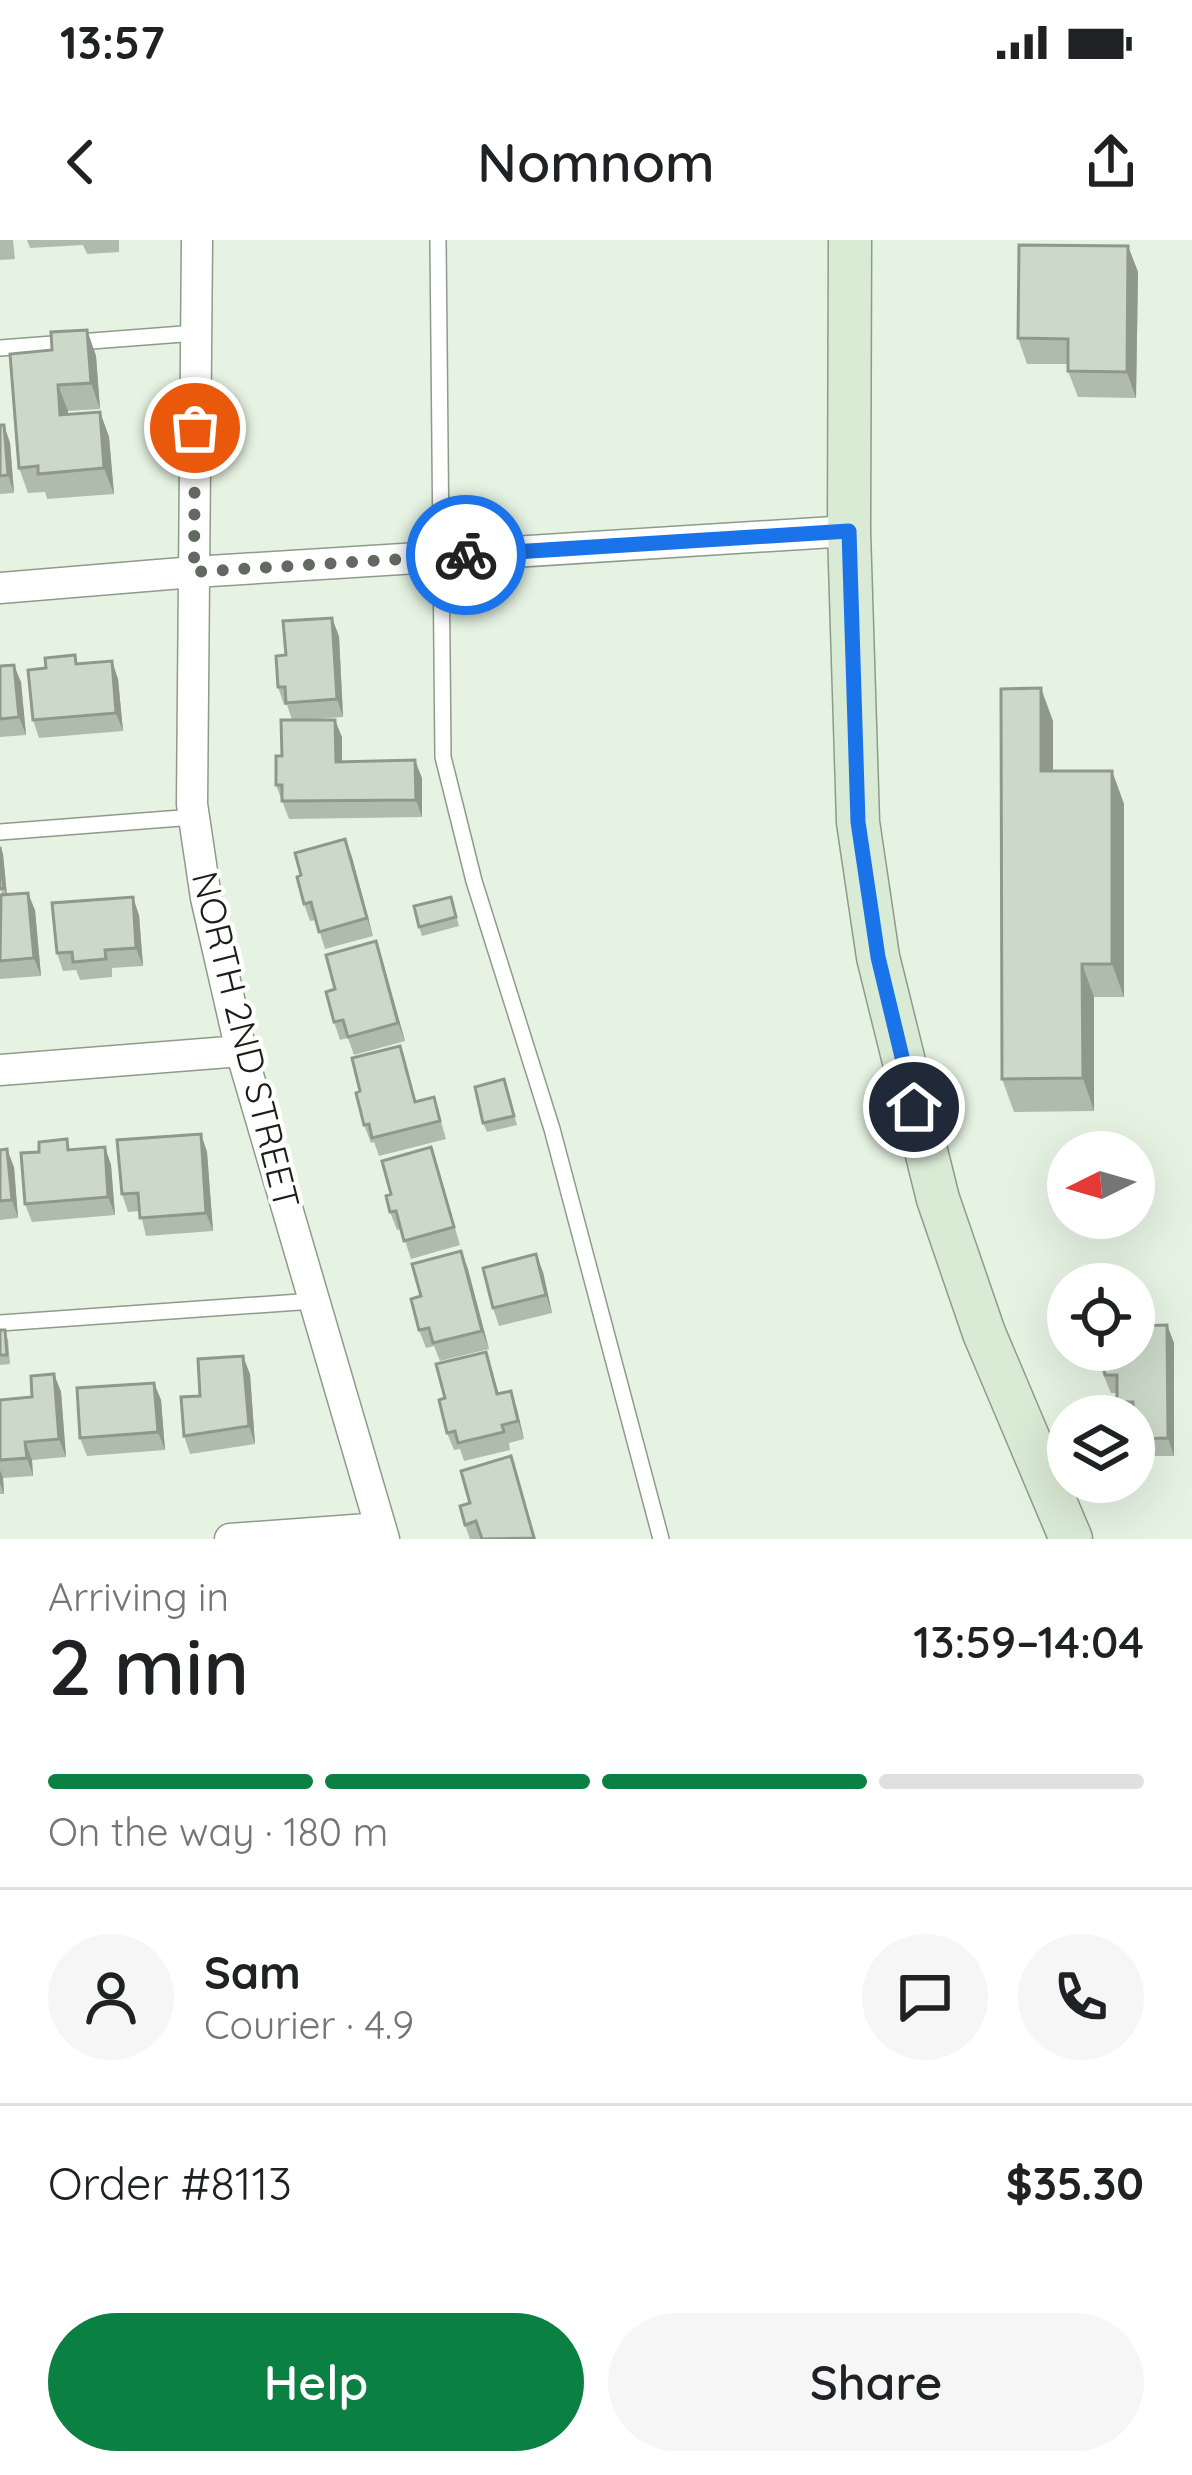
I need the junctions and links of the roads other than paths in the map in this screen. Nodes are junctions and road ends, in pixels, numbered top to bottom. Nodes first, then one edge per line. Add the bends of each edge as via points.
1 (197, 240) edge
2 (438, 240) edge
3 (850, 240) edge
4 (196, 333) junction
5 (0, 348) edge
6 (849, 531) junction
7 (440, 557) junction
8 (194, 572) junction
9 (0, 587) edge
10 (194, 817) junction
11 (0, 832) edge
12 (241, 1051) junction
13 (0, 1070) edge
14 (314, 1301) junction
15 (0, 1323) edge
16 (382, 1533) edge
17 (230, 1539) edge
18 (661, 1539) edge
19 (1071, 1539) edge

1 - 4 street, NORTH 2ND STREET
2 - 7 lane
3 - 6 main road
4 - 5 lane
4 - 8 street, NORTH 2ND STREET
6 - 7 street
6 - 19 main road via 858,822 878,957 938,1199
7 - 8 street
7 - 18 lane via 443,757 553,1129
8 - 9 street
8 - 10 street, NORTH 2ND STREET
10 - 11 lane
10 - 12 street, NORTH 2ND STREET
12 - 13 street
12 - 14 street, NORTH 2ND STREET
14 - 15 lane
14 - 16 street, NORTH 2ND STREET
16 - 17 street

